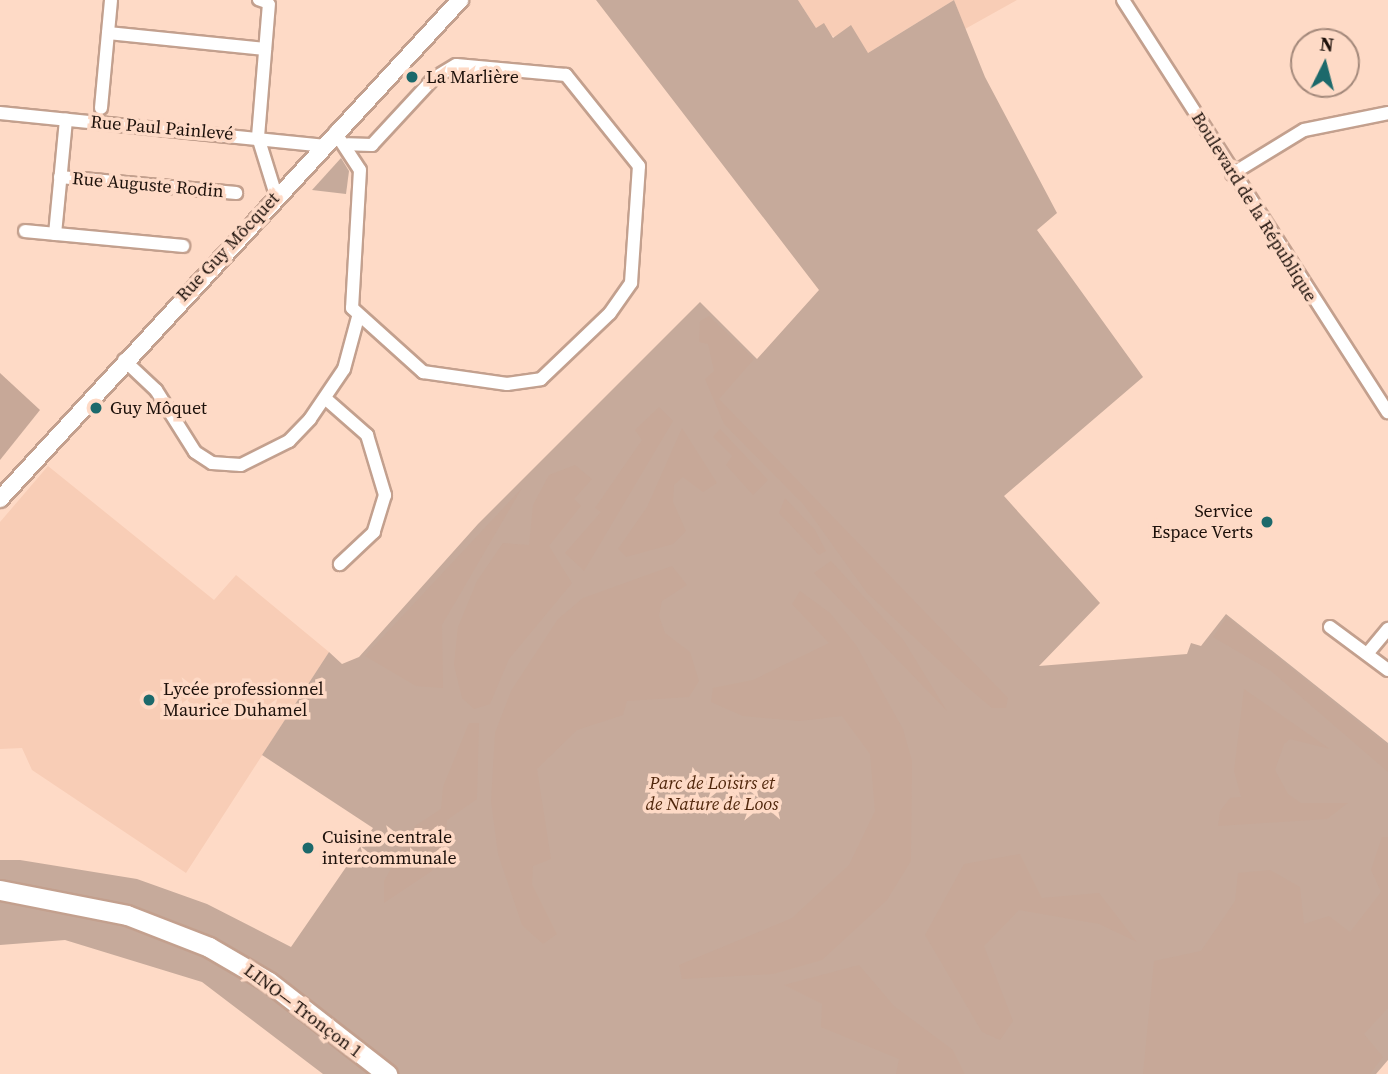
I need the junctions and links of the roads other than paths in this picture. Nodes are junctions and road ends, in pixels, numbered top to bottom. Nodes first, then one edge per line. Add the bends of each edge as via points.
1 (111, 0) edge
2 (460, 0) edge
3 (1123, 0) edge
4 (263, 2) edge
5 (108, 33) junction
6 (265, 49) junction
7 (101, 108) dead end
8 (0, 113) edge
9 (1388, 113) edge
10 (66, 120) junction
11 (335, 132) junction
12 (258, 137) junction
13 (348, 144) junction
14 (323, 146) junction
15 (1232, 174) junction
16 (60, 177) junction
17 (236, 193) dead end
18 (276, 195) junction
19 (25, 231) dead end
20 (55, 234) junction
21 (183, 246) dead end
22 (358, 317) junction
23 (124, 360) junction
24 (326, 399) junction
25 (1388, 412) edge
26 (0, 499) edge
27 (340, 564) dead end
28 (1330, 627) dead end
29 (1388, 629) edge
30 (1367, 654) junction
31 (1388, 670) edge
32 (0, 890) edge
33 (57, 901) junction
34 (0, 902) edge
35 (387, 1074) edge

1 - 5 street
2 - 11 street, Rue Guy Môcquet
3 - 15 street, Boulevard de la République
4 - 6 street
5 - 6 street
5 - 7 street
6 - 12 street
8 - 10 street, Rue Paul Painlevé
9 - 15 street via 1304,130
10 - 12 street, Rue Paul Painlevé
10 - 16 street
11 - 13 street
11 - 14 street, Rue Guy Môcquet
12 - 14 street, Rue Paul Painlevé
12 - 18 street
13 - 22 street via 360,170 348,294
13 - 22 street via 372,145 448,68 553,72 576,83 634,157 642,182 631,283 541,379 523,384 429,374
14 - 18 street, Rue Guy Môcquet
15 - 25 street, Boulevard de la République
16 - 17 street, Rue Auguste Rodin
16 - 20 street
18 - 23 street, Rue Guy Môcquet
19 - 20 street
20 - 21 street
22 - 24 street via 350,355
23 - 24 street via 156,390 195,452 222,466 248,463 282,445
23 - 26 street, Rue Guy Môcquet
24 - 27 street via 361,425 384,486 380,524
28 - 30 street
29 - 30 street
30 - 31 street
32 - 33 main road, LINO— Tronçon 1
33 - 34 main road, LINO— Tronçon 1
33 - 35 main road, LINO— Tronçon 1 via 127,915 209,947 269,982

